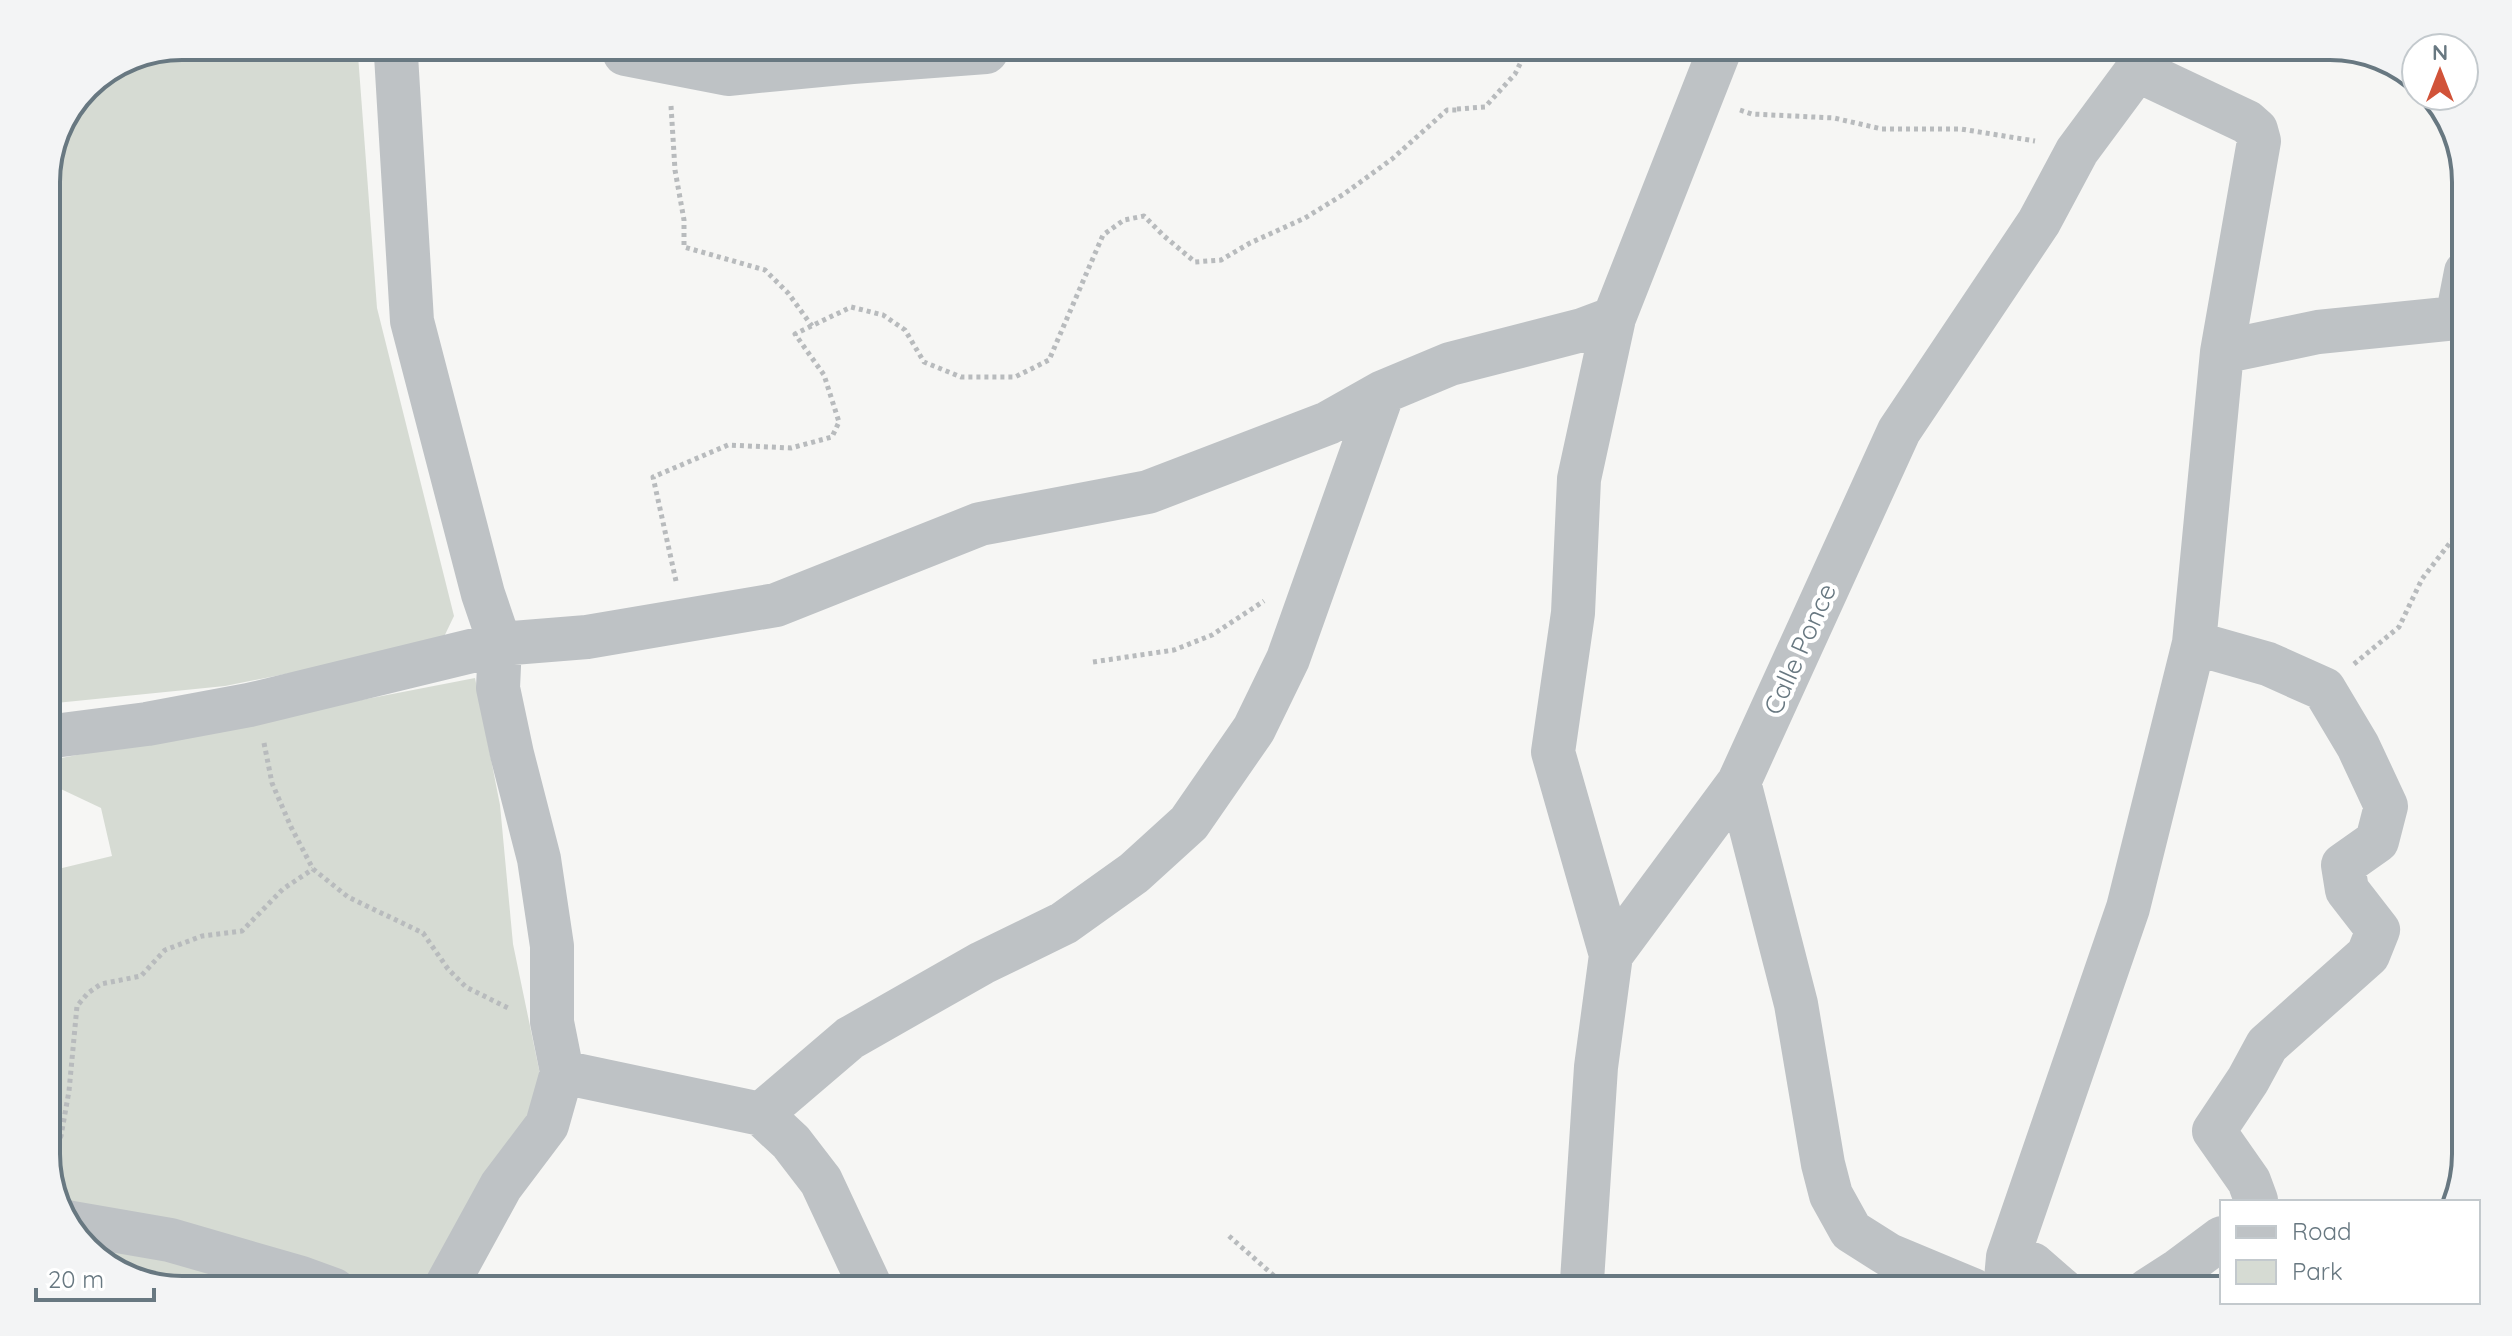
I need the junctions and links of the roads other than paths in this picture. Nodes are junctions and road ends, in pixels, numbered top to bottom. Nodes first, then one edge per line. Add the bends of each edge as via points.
1 (396, 60) edge
2 (655, 60) edge
3 (879, 60) edge
4 (1716, 60) edge
5 (2141, 60) edge
6 (2145, 60) edge
7 (1614, 318) junction
8 (2452, 319) edge
9 (2222, 352) junction
10 (1383, 392) junction
11 (2194, 643) junction
12 (500, 644) junction
13 (60, 735) edge
14 (1739, 782) junction
15 (1611, 955) junction
16 (562, 1072) junction
17 (761, 1114) junction
18 (2256, 1200) edge
19 (82, 1225) edge
20 (2220, 1239) edge
21 (2006, 1274) edge
22 (294, 1276) edge
23 (452, 1276) edge
24 (866, 1276) edge
25 (1582, 1276) edge
26 (1939, 1276) edge
27 (2046, 1276) edge
28 (2170, 1276) edge

1 - 12 street via 412,321
2 - 3 street via 728,74
4 - 7 street
5 - 14 street, Calle Ponce via 1899,431
6 - 9 street via 2247,122 2259,141
7 - 10 street via 1450,364
7 - 15 street via 1579,479 1573,613 1553,752
8 - 9 street via 2318,332
9 - 11 street
10 - 12 street via 1328,423 1148,492 980,524 776,605 587,637
10 - 17 street via 1288,659 1254,729 1189,823 1134,873 1064,923 850,1038
11 - 18 street via 2268,664 2324,689 2386,806 2377,841 2343,865 2347,890 2378,930 2368,955 2267,1045 2214,1131 2249,1181
11 - 21 street via 2128,908
12 - 13 street via 249,705
12 - 16 street via 498,688 539,859 552,946 552,1022
14 - 15 street, Calle Ponce
14 - 26 street via 1796,1004 1831,1195 1851,1231 1889,1255
15 - 25 street, Calle Ponce via 1596,1067
16 - 17 street
16 - 23 street via 547,1125 501,1186
17 - 24 street via 821,1181
19 - 22 street via 170,1240
20 - 28 street
21 - 27 street via 2032,1264

